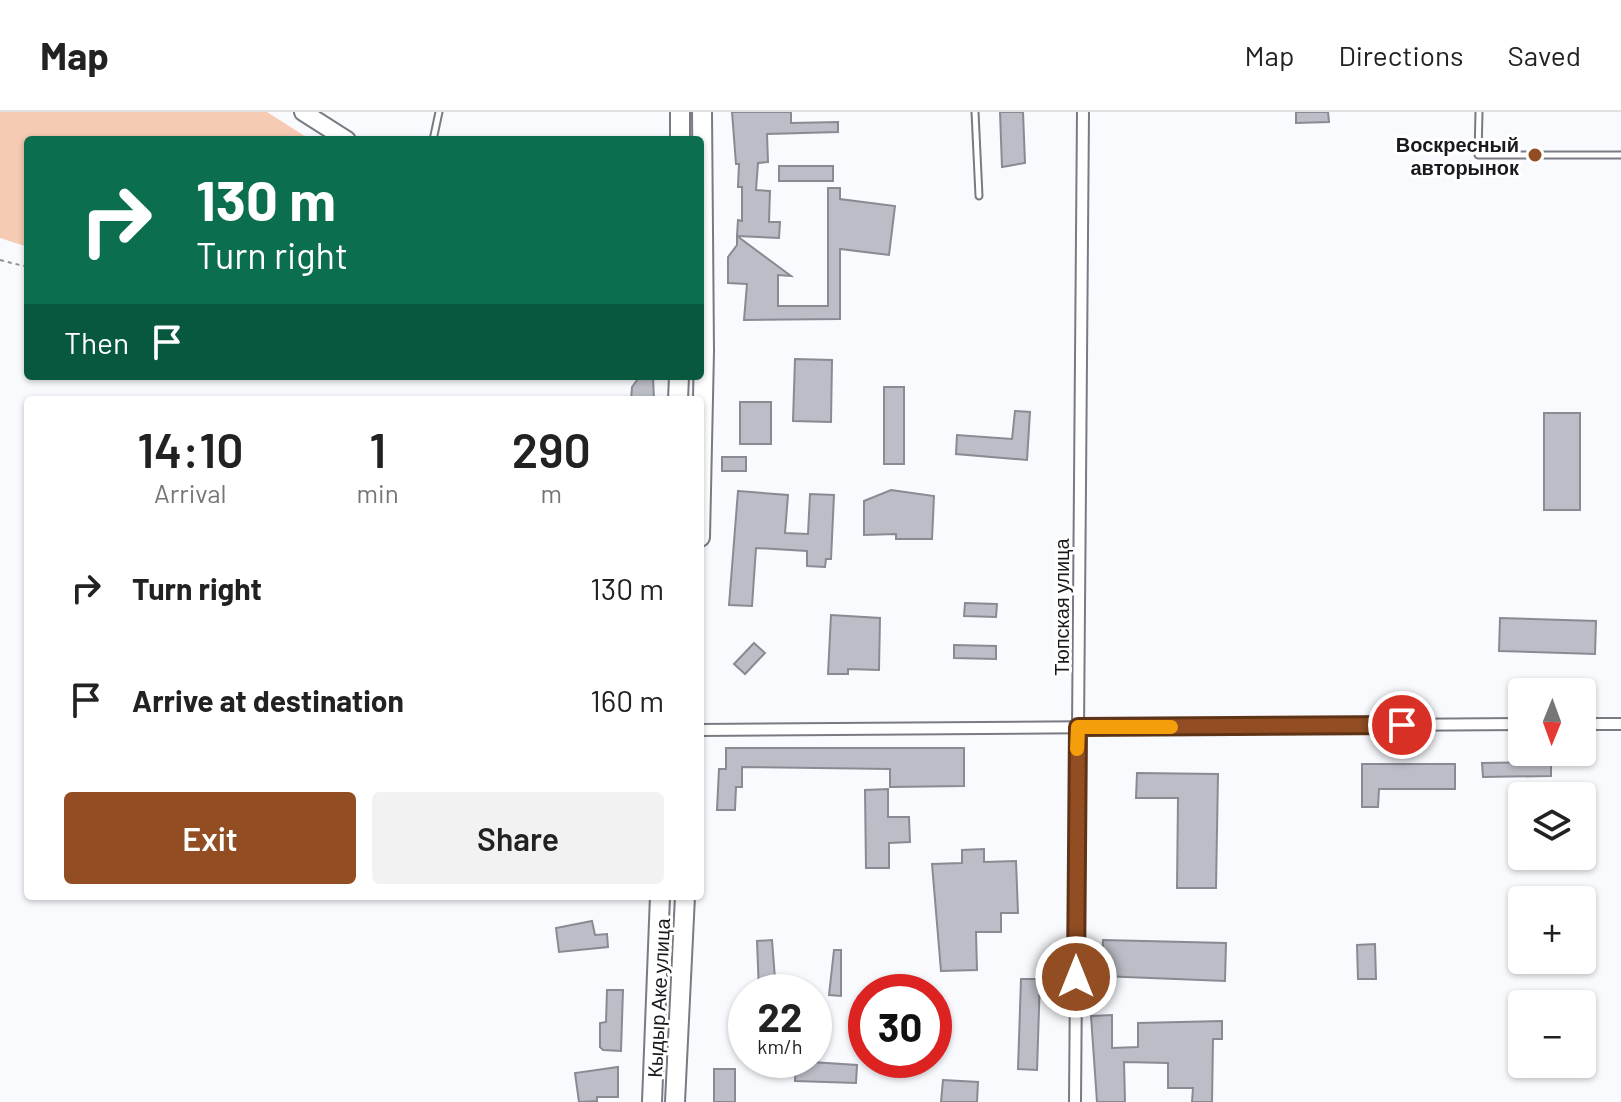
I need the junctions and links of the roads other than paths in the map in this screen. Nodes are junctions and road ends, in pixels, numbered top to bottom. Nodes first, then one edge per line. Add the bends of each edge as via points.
1 (303, 112) edge
2 (439, 112) edge
3 (680, 112) edge
4 (702, 112) edge
5 (975, 112) edge
6 (1083, 112) edge
7 (1479, 112) edge
8 (341, 136) edge
9 (434, 136) edge
10 (680, 136) edge
11 (702, 136) edge
12 (1621, 155) edge
13 (979, 196) dead end
14 (1508, 724) edge
15 (1596, 724) edge
16 (1621, 724) edge
17 (1078, 727) junction
18 (704, 730) edge
19 (660, 900) edge
20 (685, 900) edge
21 (652, 1102) edge
22 (675, 1102) edge
23 (1075, 1102) edge

1 - 8 main road
2 - 9 lane
3 - 10 highway
4 - 11 highway
5 - 13 lane
6 - 17 street, Тюпская улица
7 - 12 lane via 1478,155
14 - 17 street
15 - 16 street
17 - 18 street
17 - 23 street, Тюпская улица
19 - 21 highway, Кыдыр Аке улица
20 - 22 highway, Кыдыр Аке улица

